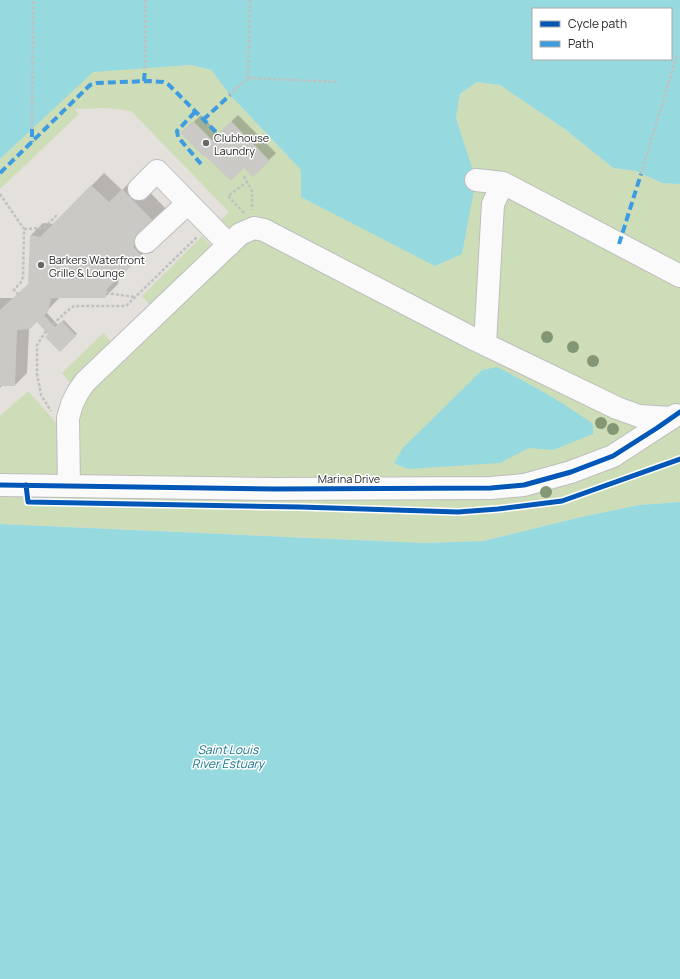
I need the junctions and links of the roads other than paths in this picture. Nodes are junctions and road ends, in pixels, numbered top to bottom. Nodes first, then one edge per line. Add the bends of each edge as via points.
1 (476, 180) dead end
2 (503, 183) junction
3 (139, 189) dead end
4 (188, 203) junction
5 (146, 242) dead end
6 (229, 245) junction
7 (680, 276) edge
8 (485, 344) junction
9 (675, 415) edge
10 (0, 485) edge
11 (69, 486) junction

1 - 2 street
2 - 7 street
2 - 8 street via 493,204
3 - 4 street via 158,171
4 - 5 street
4 - 6 street
6 - 8 street via 253,223
6 - 11 street via 85,382 78,392 68,418
8 - 9 street via 617,408 639,416
9 - 11 street, Marina Drive via 613,456 571,472 524,485 491,488 307,489
10 - 11 street, Marina Drive

